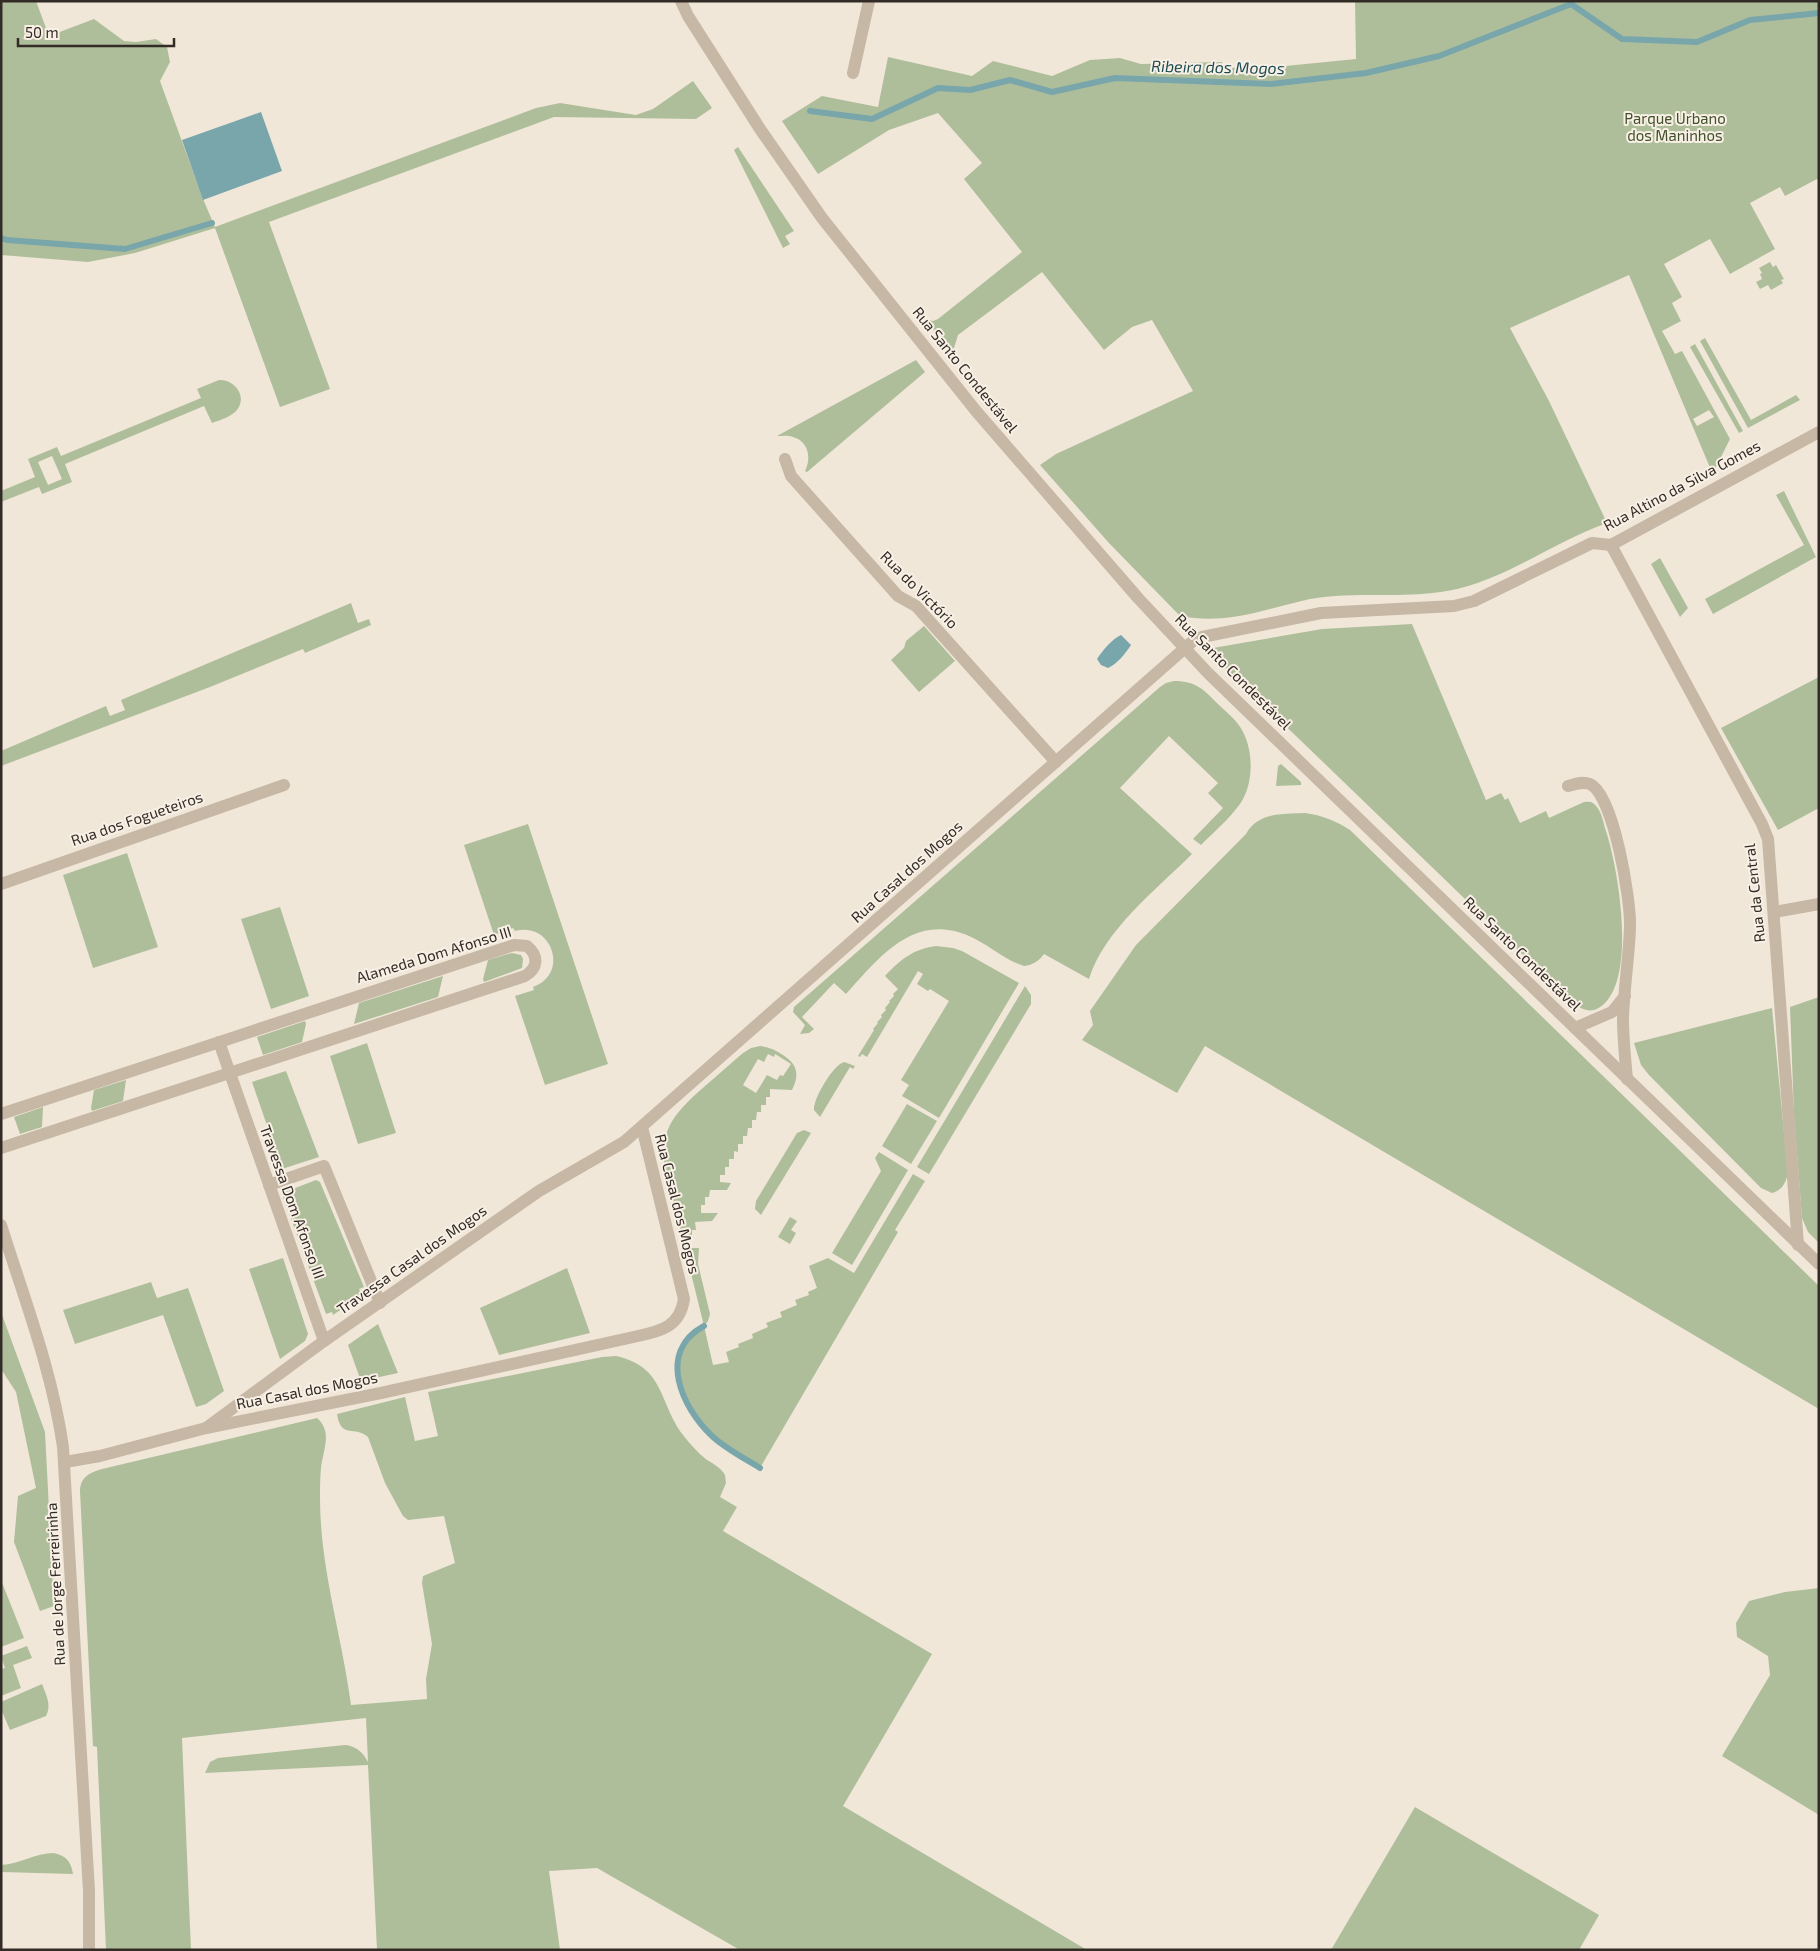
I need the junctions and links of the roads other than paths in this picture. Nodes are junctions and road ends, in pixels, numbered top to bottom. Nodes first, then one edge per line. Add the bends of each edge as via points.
1 (681, 1) edge
2 (691, 1) edge
3 (869, 1) edge
4 (688, 16) junction
5 (853, 73) dead end
6 (1819, 432) edge
7 (785, 459) dead end
8 (1611, 545) junction
9 (1184, 648) junction
10 (1056, 762) junction
11 (284, 785) dead end
12 (1568, 786) dead end
13 (1, 884) edge
14 (1819, 904) edge
15 (1774, 912) junction
16 (1625, 996) junction
17 (1575, 1028) junction
18 (219, 1042) junction
19 (229, 1073) junction
20 (1627, 1079) junction
21 (1, 1114) edge
22 (642, 1127) junction
23 (1, 1148) edge
24 (269, 1185) junction
25 (1, 1225) edge
26 (1798, 1245) junction
27 (1819, 1264) edge
28 (380, 1303) junction
29 (324, 1341) junction
30 (206, 1428) junction
31 (65, 1462) junction
32 (89, 1950) edge

1 - 4 street, Rua Santo Condestável
2 - 4 street
3 - 5 street
4 - 9 street, Rua Santo Condestável via 822,218 976,410
6 - 8 street, Rua Altino da Silva Gomes
7 - 10 street, Rua do Victório via 788,472 797,483 898,596 916,606
8 - 9 street, Rua Altino da Silva Gomes via 1592,543 1474,601 1454,606 1321,613 1202,637
8 - 15 street, Rua da Central via 1762,824 1768,839
9 - 10 street, Rua Casal dos Mogos
9 - 17 street, Rua Santo Condestável
10 - 22 street, Rua Casal dos Mogos
11 - 13 street, Rua dos Fogueteiros
12 - 16 street via 1583,782 1597,789 1619,848 1630,925
14 - 15 street
15 - 26 street, Rua da Central
16 - 17 street via 1612,1012
16 - 20 street via 1623,1039
17 - 20 street, Rua Santo Condestável
18 - 19 street
18 - 19 street, Alameda Dom Afonso III via 514,945 527,946 535,955 535,966 525,976
18 - 21 street, Alameda Dom Afonso III
19 - 23 street, Alameda Dom Afonso III
19 - 24 street, Travessa Dom Afonso III
20 - 26 street, Rua Santo Condestável
22 - 28 street, Travessa Casal dos Mogos via 624,1142 539,1191
22 - 30 street, Rua Casal dos Mogos via 684,1299 682,1312 667,1327 381,1394
24 - 28 street via 324,1166
24 - 29 street, Travessa Dom Afonso III
25 - 31 street, Rua de Jorge Ferreirinha via 48,1373
26 - 27 street, Rua Santo Condestável
28 - 29 street, Travessa Casal dos Mogos
29 - 30 street, Travessa Casal dos Mogos
30 - 31 street, Rua Casal dos Mogos
31 - 32 street, Rua de Jorge Ferreirinha via 89,1892

